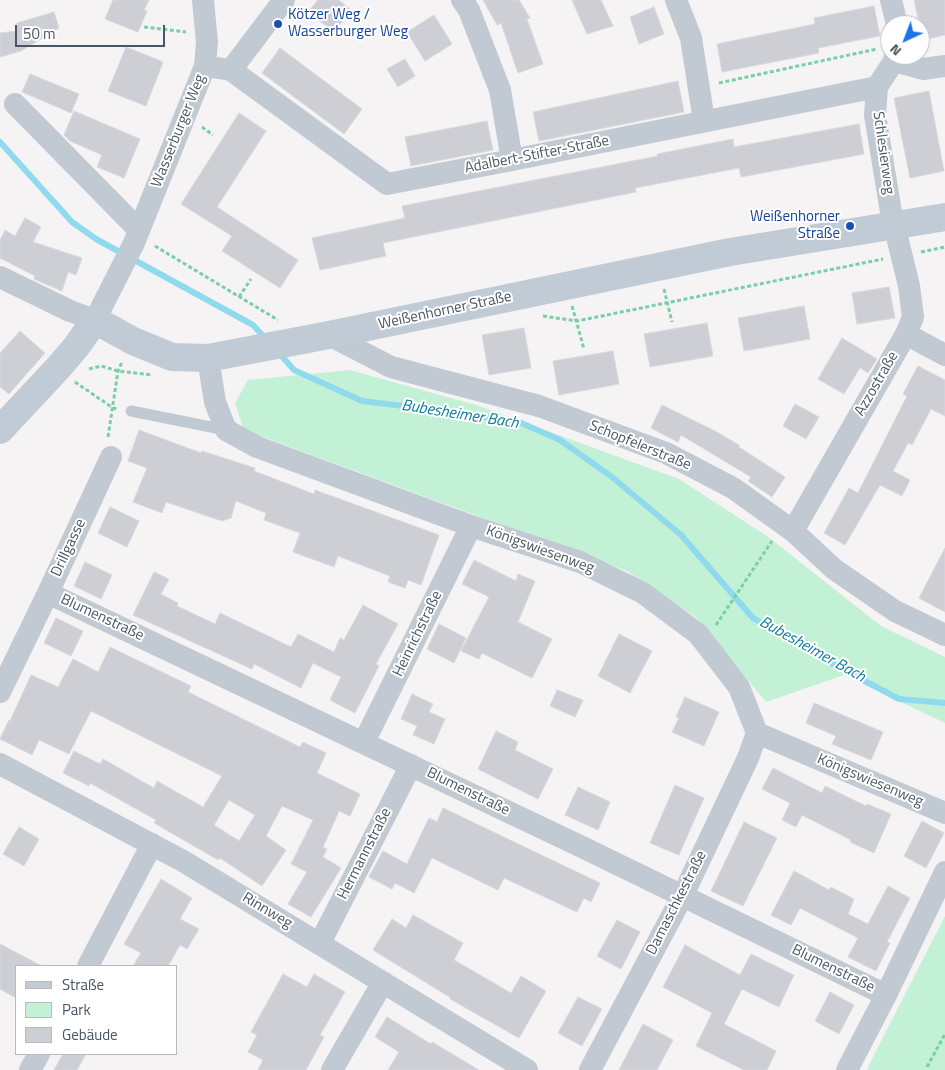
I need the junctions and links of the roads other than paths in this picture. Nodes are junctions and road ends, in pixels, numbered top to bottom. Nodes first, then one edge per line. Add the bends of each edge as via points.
1 (203, 0) edge
2 (284, 0) edge
3 (462, 0) edge
4 (676, 0) edge
5 (891, 0) edge
6 (895, 15) edge
7 (886, 65) edge
8 (911, 65) edge
9 (205, 66) junction
10 (945, 66) edge
11 (232, 70) junction
12 (877, 87) junction
13 (15, 104) dead end
14 (704, 121) junction
15 (512, 160) junction
16 (945, 217) edge
17 (895, 226) junction
18 (136, 236) junction
19 (0, 277) edge
20 (95, 320) junction
21 (906, 334) junction
22 (329, 336) junction
23 (945, 355) edge
24 (208, 358) junction
25 (130, 411) dead end
26 (0, 430) edge
27 (226, 430) junction
28 (111, 457) road end
29 (471, 526) junction
30 (788, 527) junction
31 (48, 593) junction
32 (945, 635) edge
33 (0, 692) edge
34 (757, 733) junction
35 (364, 742) junction
36 (0, 764) edge
37 (411, 765) junction
38 (945, 813) edge
39 (152, 844) junction
40 (945, 872) edge
41 (683, 895) junction
42 (320, 943) junction
43 (89, 965) edge
44 (383, 982) junction
45 (886, 995) junction
46 (38, 1055) edge
47 (30, 1070) edge
48 (332, 1070) edge
49 (527, 1070) edge
50 (590, 1070) edge
51 (847, 1070) edge

1 - 9 street, Wasserburger Weg
2 - 11 street
3 - 15 street via 469,10 500,90
4 - 14 street via 691,38
5 - 6 street
7 - 12 street, Schlesierweg
8 - 10 street via 922,70
9 - 11 street
9 - 18 street, Wasserburger Weg
11 - 15 street, Adalbert-Stifter-Straße via 387,184
12 - 14 street, Adalbert-Stifter-Straße
12 - 17 street, Schlesierweg via 875,115
13 - 18 street
14 - 15 street, Adalbert-Stifter-Straße
16 - 17 main road, Weißenhorner Straße
17 - 21 street, Azzostraße via 913,316
17 - 22 main road, Weißenhorner Straße via 730,252
18 - 20 street, Wasserburger Weg
19 - 20 street
20 - 24 main road, Weißenhorner Straße via 172,357
20 - 26 main road via 58,368
21 - 23 street
21 - 30 street, Azzostraße
22 - 24 main road, Weißenhorner Straße via 290,333 254,349
22 - 30 street, Schopfelerstraße via 391,367 539,406 666,453 732,488
24 - 27 street via 215,402
25 - 27 lane
27 - 29 street, Königswiesenweg via 257,447
28 - 31 street, Drillgasse
29 - 34 street, Königswiesenweg via 580,562 643,593 698,634 739,687
29 - 35 street, Heinrichstraße
30 - 32 street, Schopfelerstraße via 834,570 895,611
31 - 33 street, Drillgasse
31 - 35 street, Blumenstraße
34 - 38 street, Königswiesenweg
34 - 41 street, Damaschkestraße
35 - 37 street, Blumenstraße
36 - 39 street, Rinnweg
37 - 41 street, Blumenstraße
37 - 42 street, Hermannstraße
39 - 42 street, Rinnweg
39 - 43 street
40 - 45 street
41 - 45 street, Blumenstraße
41 - 50 street, Damaschkestraße
42 - 44 street, Rinnweg
44 - 48 street
44 - 49 street, Rinnweg
45 - 51 street
46 - 47 street

